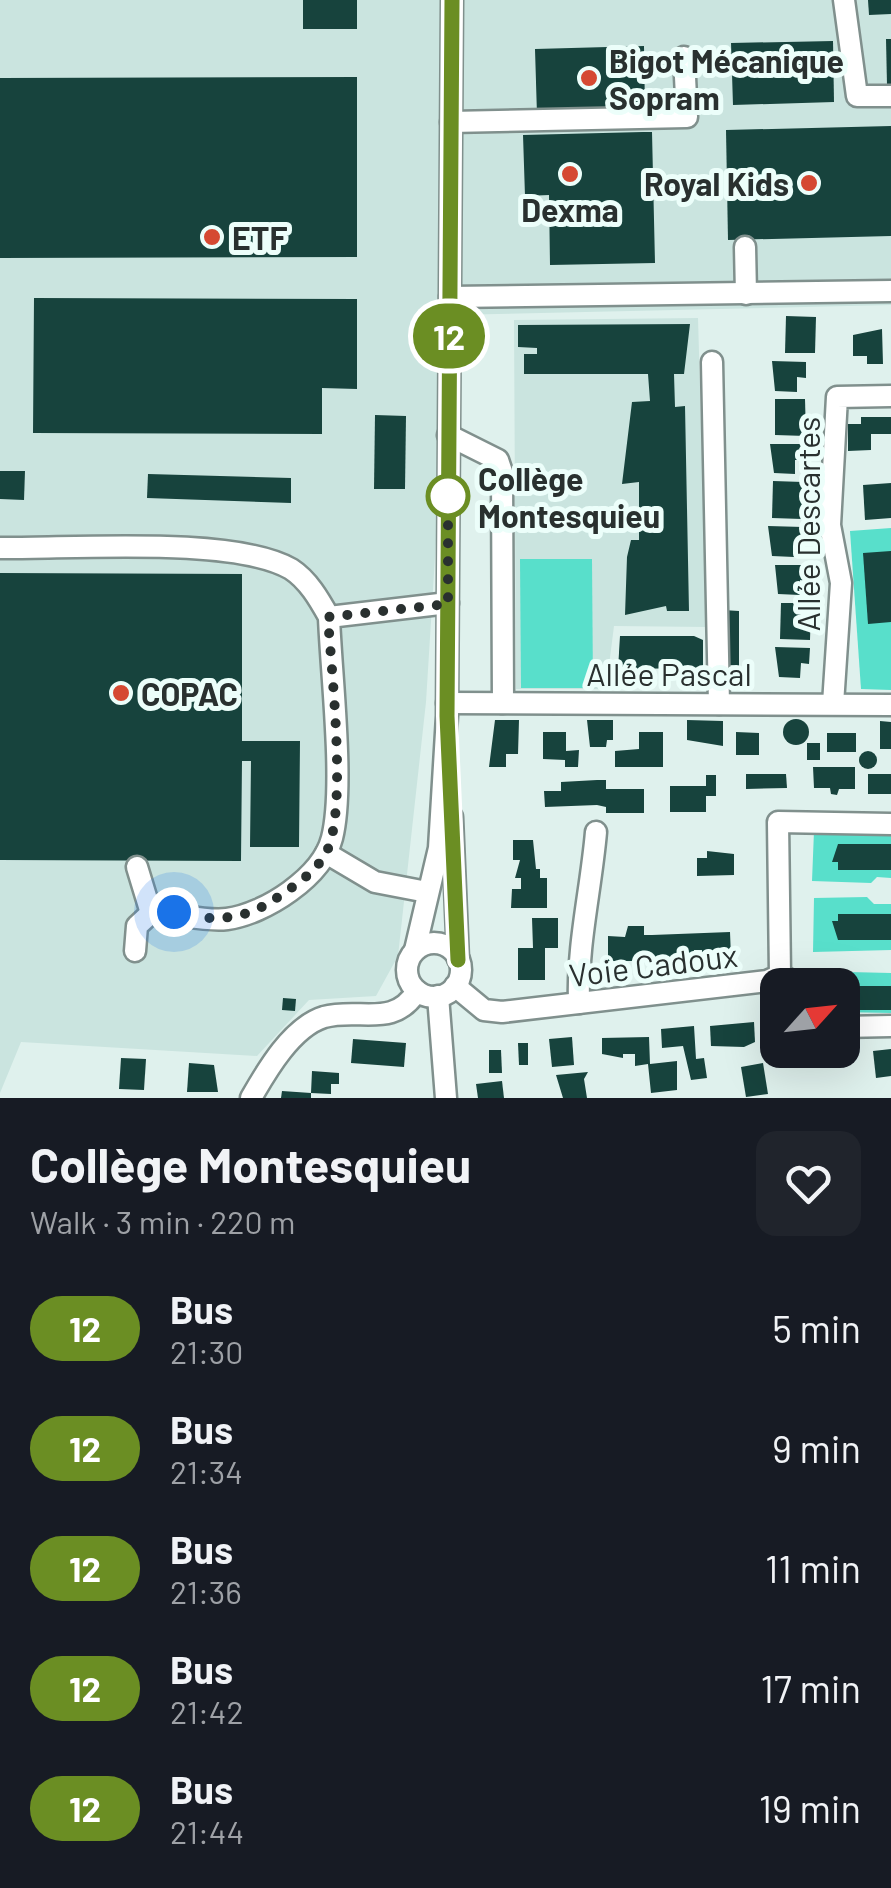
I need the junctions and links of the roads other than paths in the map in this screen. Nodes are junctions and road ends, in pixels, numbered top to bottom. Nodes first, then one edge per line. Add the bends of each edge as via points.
1 (452, 0) edge
2 (844, 0) edge
3 (684, 57) dead end
4 (891, 96) edge
5 (451, 122) junction
6 (745, 247) dead end
7 (891, 291) edge
8 (746, 294) junction
9 (450, 297) junction
10 (712, 362) dead end
11 (891, 396) edge
12 (448, 436) junction
13 (0, 548) edge
14 (448, 604) junction
15 (328, 617) junction
16 (502, 702) junction
17 (719, 704) junction
18 (833, 704) junction
19 (891, 705) edge
20 (447, 709) junction
21 (891, 824) edge
22 (596, 832) dead end
23 (326, 853) junction
24 (136, 867) dead end
25 (427, 892) junction
26 (152, 914) junction
27 (415, 950) junction
28 (135, 951) dead end
29 (458, 960) junction
30 (780, 968) edge
31 (760, 982) edge
32 (437, 991) junction
33 (579, 1003) junction
34 (891, 1026) edge
35 (860, 1027) edge
36 (251, 1098) edge
37 (446, 1098) edge

1 - 5 street
2 - 4 street via 857,96
3 - 5 street via 687,117
5 - 9 street
6 - 8 street
7 - 8 street
8 - 9 street
9 - 12 street
10 - 17 street
11 - 18 street, Allée Descartes via 836,397 830,525 841,583
12 - 14 street
12 - 16 street via 498,460 502,472
13 - 15 street via 251,553 295,571
14 - 15 street
14 - 20 street
15 - 23 street via 336,810
16 - 17 street, Allée Pascal
16 - 20 street, Allée Pascal
17 - 18 street, Allée Pascal
18 - 19 street, Allée Pascal
20 - 25 street via 439,848
20 - 29 street
21 - 30 street, Voie Cadoux via 778,822
22 - 33 street via 578,956
23 - 25 street via 376,882
23 - 26 street via 261,909 228,919
24 - 26 street
25 - 27 street
26 - 28 street via 137,926
27 - 29 street via 439,944
27 - 32 street via 407,974
29 - 32 street via 460,975
31 - 33 street, Voie Cadoux
32 - 33 street, Voie Cadoux via 484,1010
32 - 36 street via 386,1017 320,1018 290,1041
32 - 37 street
34 - 35 street

